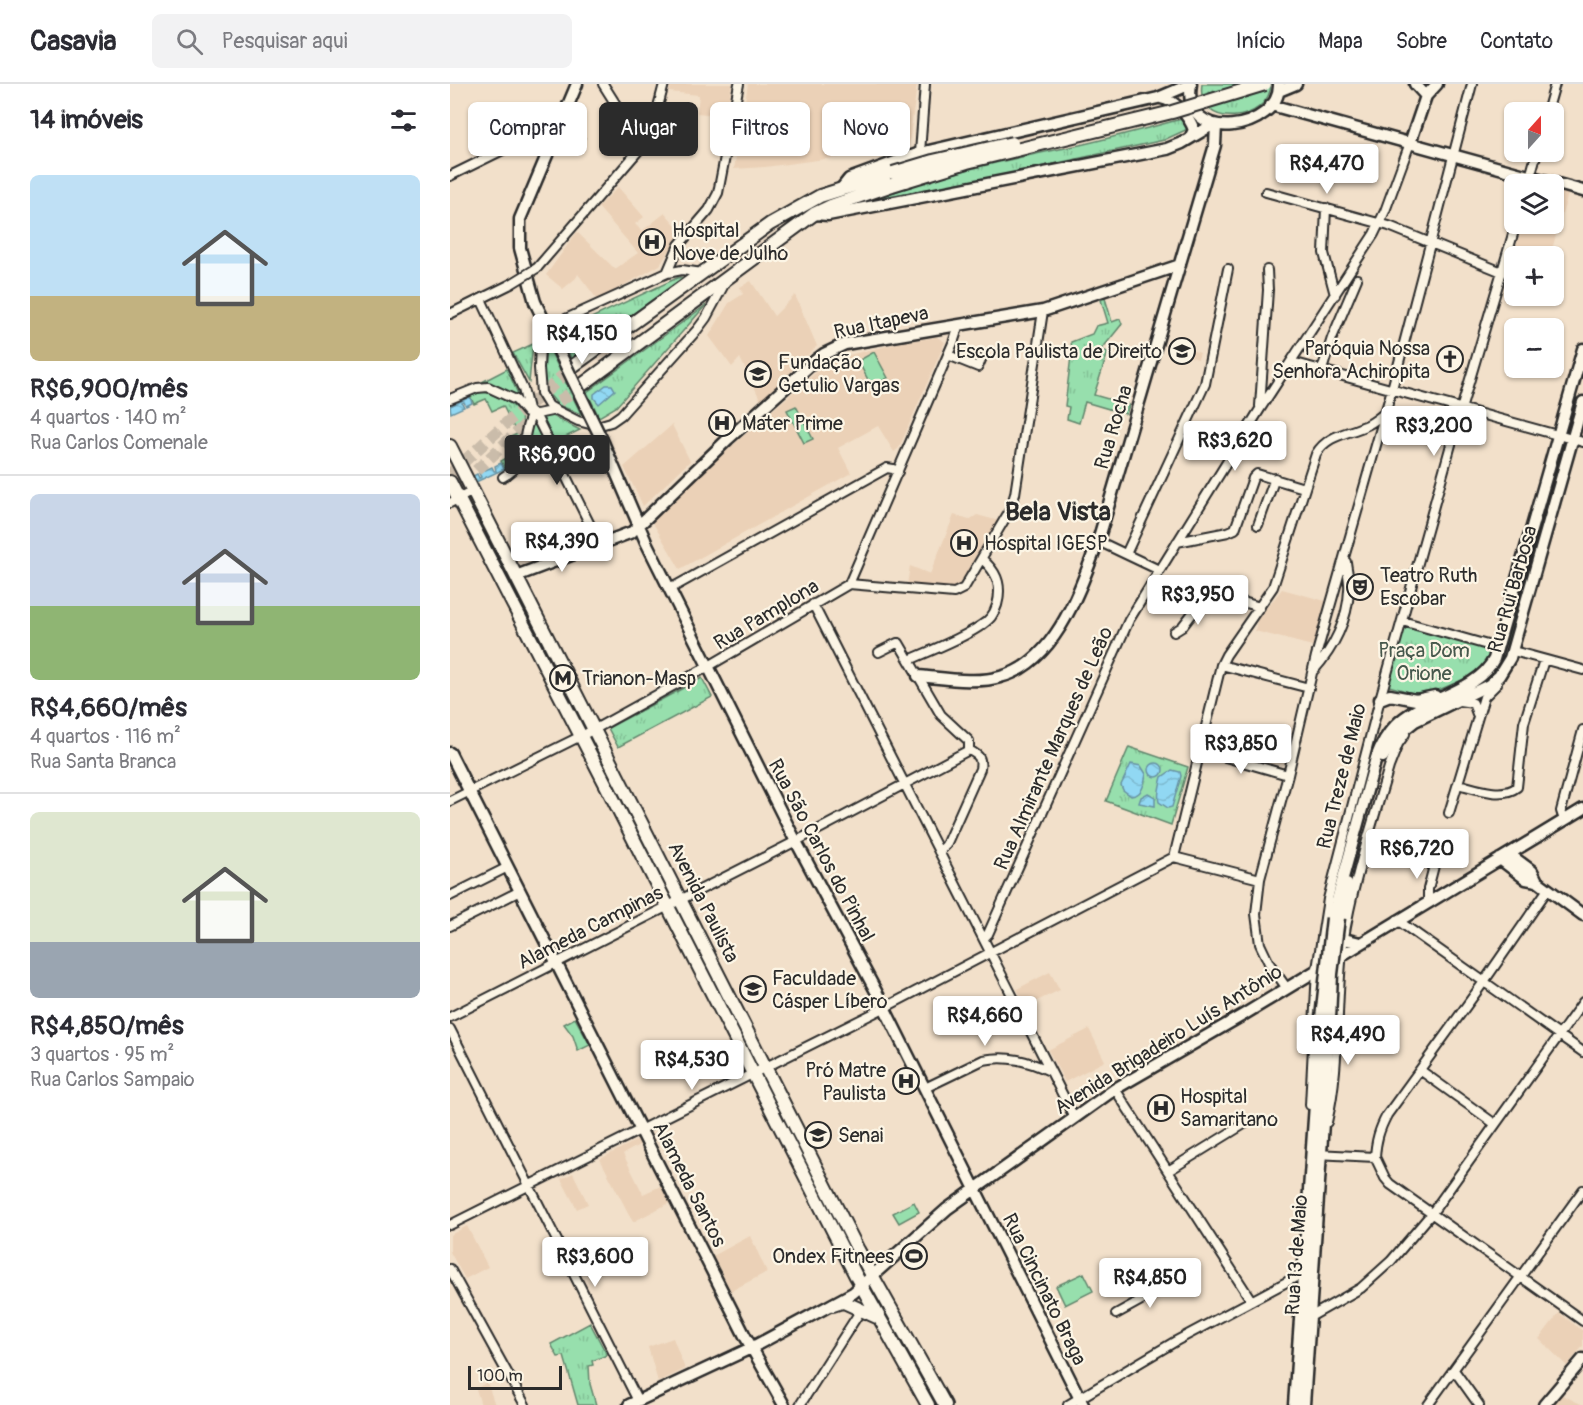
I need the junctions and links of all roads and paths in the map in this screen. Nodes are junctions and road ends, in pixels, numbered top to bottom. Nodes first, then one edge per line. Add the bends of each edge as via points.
1 (577, 84) edge
2 (603, 84) edge
3 (664, 84) edge
4 (739, 84) edge
5 (926, 84) edge
6 (1191, 84) edge
7 (1240, 84) edge
8 (1266, 84) edge
9 (1296, 84) edge
10 (1415, 84) edge
11 (1437, 84) edge
12 (1472, 84) edge
13 (1555, 84) edge
14 (1279, 87) edge
15 (1426, 96) junction
16 (1158, 98) junction
17 (569, 102) edge
18 (614, 102) edge
19 (659, 102) edge
20 (1550, 102) edge
21 (1271, 105) junction
22 (1217, 131) junction
23 (1190, 138) junction
24 (1410, 143) junction
25 (920, 153) junction
26 (1454, 155) junction
27 (490, 156) edge
28 (546, 156) edge
29 (633, 156) edge
30 (1511, 174) edge
31 (450, 176) edge
32 (892, 179) junction
33 (1564, 187) edge
34 (841, 189) junction
35 (1583, 191) edge
36 (1266, 192) dead end
37 (1326, 208) junction
38 (814, 214) junction
39 (1380, 223) junction
40 (1513, 234) edge
41 (1432, 244) junction
42 (674, 256) junction
43 (1180, 265) junction
44 (1228, 269) dead end
45 (682, 270) junction
46 (1267, 270) dead end
47 (1502, 272) junction
48 (667, 273) junction
49 (702, 273) junction
50 (728, 277) junction
51 (1357, 279) dead end
52 (1335, 295) junction
53 (481, 299) junction
54 (1043, 311) junction
55 (450, 314) edge
56 (959, 325) junction
57 (1583, 349) edge
58 (948, 355) junction
59 (1292, 362) junction
60 (573, 366) tunnel mouth
61 (978, 367) dead end
62 (1322, 370) junction
63 (582, 385) tunnel mouth
64 (539, 387) junction
65 (1392, 389) junction
66 (1571, 393) junction
67 (1583, 396) edge
68 (450, 399) edge
69 (1583, 402) edge
70 (528, 403) junction
71 (1461, 408) junction
72 (1260, 409) junction
73 (556, 410) junction
74 (1386, 412) junction
75 (532, 414) junction
76 (1367, 425) junction
77 (1559, 435) junction
78 (1578, 440) edge
79 (1378, 441) junction
80 (450, 446) edge
81 (898, 472) junction
82 (503, 477) dead end
83 (1275, 478) junction
84 (450, 482) edge
85 (1304, 488) junction
86 (473, 491) junction
87 (454, 501) edge
88 (1258, 525) dead end
89 (639, 526) junction
90 (1531, 534) junction
91 (1545, 538) junction
92 (1098, 541) junction
93 (1177, 542) junction
94 (600, 545) junction
95 (1526, 551) junction
96 (1540, 552) junction
97 (1126, 554) junction
98 (1346, 558) junction
99 (982, 559) junction
100 (1159, 570) junction
101 (516, 576) junction
102 (849, 584) junction
103 (670, 589) junction
104 (813, 604) junction
105 (1260, 607) junction
106 (1402, 621) junction
107 (1174, 632) dead end
108 (1498, 648) junction
109 (879, 652) dead end
110 (1511, 654) junction
111 (909, 660) junction
112 (1544, 660) junction
113 (1221, 665) junction
114 (709, 666) junction
115 (1583, 670) edge
116 (1314, 671) junction
117 (918, 676) junction
118 (1309, 688) junction
119 (1444, 696) junction
120 (1380, 699) junction
121 (1458, 700) junction
122 (1478, 715) junction
123 (1415, 721) junction
124 (595, 729) junction
125 (1583, 730) edge
126 (581, 735) junction
127 (969, 750) junction
128 (1201, 750) junction
129 (450, 753) edge
130 (1288, 775) junction
131 (904, 783) junction
132 (1458, 784) junction
133 (469, 791) junction
134 (450, 801) edge
135 (1583, 809) edge
136 (1449, 813) dead end
137 (1564, 820) junction
138 (796, 841) junction
139 (939, 852) junction
140 (1174, 856) junction
141 (1504, 856) junction
142 (1435, 862) dead end
143 (508, 867) junction
144 (1260, 879) junction
145 (1548, 889) junction
146 (520, 891) junction
147 (450, 896) edge
148 (681, 900) junction
149 (1428, 902) junction
150 (668, 906) junction
151 (1583, 915) edge
152 (1336, 918) junction
153 (1397, 920) junction
154 (450, 926) edge
155 (1322, 932) junction
156 (1345, 933) junction
157 (984, 938) junction
158 (1360, 943) junction
159 (1319, 950) junction
160 (991, 952) junction
161 (1342, 954) junction
162 (556, 963) junction
163 (1317, 969) junction
164 (1483, 983) junction
165 (1286, 987) junction
166 (1316, 989) junction
167 (1340, 992) junction
168 (1583, 1002) edge
169 (884, 1008) junction
170 (450, 1017) edge
171 (450, 1029) edge
172 (1560, 1035) junction
173 (1583, 1052) edge
174 (766, 1067) junction
175 (1420, 1070) junction
176 (1050, 1071) junction
177 (754, 1074) junction
178 (925, 1088) junction
179 (1115, 1089) junction
180 (1074, 1117) junction
181 (1249, 1121) dead end
182 (1495, 1124) junction
183 (643, 1130) junction
184 (1318, 1137) junction
185 (1316, 1154) junction
186 (1375, 1157) junction
187 (1168, 1171) junction
188 (530, 1185) junction
189 (975, 1189) junction
190 (1583, 1190) edge
191 (1432, 1213) junction
192 (450, 1225) edge
193 (450, 1269) edge
194 (1308, 1275) junction
195 (872, 1276) junction
196 (1520, 1277) junction
197 (1172, 1282) dead end
198 (861, 1286) junction
199 (1251, 1300) junction
200 (833, 1305) junction
201 (861, 1310) junction
202 (1116, 1314) dead end
203 (1310, 1317) junction
204 (880, 1319) junction
205 (1583, 1321) edge
206 (752, 1348) junction
207 (1583, 1359) edge
208 (1454, 1370) junction
209 (1081, 1402) edge
210 (634, 1403) edge
211 (525, 1405) edge
212 (784, 1405) edge
213 (800, 1405) edge
214 (928, 1405) edge
215 (945, 1405) edge
216 (1068, 1405) edge
217 (1294, 1405) edge
218 (1304, 1405) edge
219 (1428, 1405) edge
220 (1479, 1405) edge
221 (1544, 1405) edge

1 - 17 main road
2 - 18 street
3 - 19 street
4 - 42 street via 718,193
5 - 25 street
6 - 16 main road
6 - 22 main road via 1194,108
7 - 32 main road, bridge via 1133,115 982,149
8 - 32 main road, bridge via 1172,112
9 - 14 main road
10 - 15 main road
11 - 15 main road
12 - 26 street
13 - 20 street
14 - 21 main road
15 - 24 main road
16 - 23 main road via 1173,102 1185,115 1194,130
16 - 25 main road
21 - 22 main road via 1252,120
21 - 24 main road
22 - 23 main road
22 - 43 main road, Rua Rocha
23 - 38 main road via 1167,149 1073,169 828,215
24 - 26 main road
24 - 39 street, Rua Almirante Marques de Leão
25 - 34 main road via 849,179
26 - 30 main road
26 - 41 street
27 - 31 street
28 - 89 main road, Rua São Carlos do Pinhal, bridge via 520,219 520,248 536,302 606,446
29 - 53 street, bridge via 537,268
32 - 34 main road
32 - 38 main road
33 - 35 main road
34 - 49 main road via 806,202
36 - 37 street
37 - 39 street
37 - 52 street via 1324,253
38 - 50 main road
39 - 41 street
39 - 52 street, Rua Almirante Marques de Leão
40 - 47 street, Rua Treze de Maio
41 - 47 street
41 - 65 street
42 - 45 street
42 - 48 street
43 - 54 main road, Rua Itapeva
43 - 92 main road, Rua Rocha
44 - 97 street via 1211,365 1201,398
45 - 48 street
45 - 49 street
46 - 72 street
47 - 71 street, Rua Treze de Maio
48 - 64 street via 549,328 540,345
49 - 60 main road
50 - 63 main road
50 - 73 street via 706,318 616,418 597,426
51 - 62 street
52 - 59 street, Rua Almirante Marques de Leão
53 - 55 street
53 - 70 street
54 - 56 main road, Rua Itapeva
54 - 99 street via 1015,494
56 - 58 street, Rua Pamplona
56 - 89 main road, Rua Itapeva via 845,344 824,354 728,439
57 - 66 main road, Rua Rui Barbosa
58 - 61 street
58 - 81 street, Rua Pamplona
59 - 62 street
59 - 72 street, Rua Almirante Marques de Leão
62 - 65 street
64 - 70 street
64 - 73 street via 544,400
65 - 71 street
65 - 74 street
66 - 67 main road
66 - 77 main road, Rua Rui Barbosa
68 - 75 street via 483,387 518,402
69 - 78 main road, Rua Rui Barbosa
70 - 75 street
71 - 77 street
71 - 106 street, Rua Treze de Maio
72 - 93 street, Rua Almirante Marques de Leão
73 - 75 street
74 - 76 street
74 - 79 street
75 - 82 street via 521,461
75 - 94 street
76 - 79 street
76 - 85 street via 1323,443
77 - 78 street
77 - 90 main road, Rua Rui Barbosa
78 - 91 main road, Rua Rui Barbosa
79 - 98 street
80 - 86 main road, Avenida Paulista
81 - 102 street, Rua Pamplona
81 - 103 street via 887,468
83 - 85 street
83 - 88 street
83 - 93 street via 1255,475 1231,531
84 - 87 main road, Avenida Paulista
85 - 105 street via 1273,587
86 - 87 street
86 - 101 main road, Avenida Paulista
87 - 126 main road, Avenida Paulista
89 - 94 main road, Rua Itapeva
89 - 103 main road, Rua São Carlos do Pinhal
90 - 91 main road
90 - 95 main road, Rua Rui Barbosa
91 - 96 main road, Rua Rui Barbosa
92 - 97 street
92 - 117 main road, Rua Rocha via 1065,620 1026,666 999,678
93 - 100 street, Rua Almirante Marques de Leão
94 - 101 main road, Rua Itapeva
95 - 96 main road
95 - 108 main road, Rua Rui Barbosa
96 - 110 main road, Rua Rui Barbosa
97 - 100 street
98 - 116 street
98 - 116 street via 1348,605 1328,654
99 - 102 street via 963,588 954,593
99 - 111 street via 998,581 998,605 992,616 980,627
100 - 157 street, Rua Almirante Marques de Leão via 1123,632
101 - 124 main road, Avenida Paulista
102 - 104 street, Rua Pamplona
103 - 114 main road, Rua São Carlos do Pinhal
104 - 114 street, Rua Pamplona
104 - 131 street
105 - 107 street via 1209,592
105 - 113 street
106 - 108 street
106 - 120 street, Rua Treze de Maio
108 - 119 main road via 1483,675
109 - 111 street via 898,643
110 - 112 street
110 - 121 main road via 1489,685
110 - 122 street, Rua Rui Barbosa via 1510,664 1484,697
111 - 117 street
112 - 115 street
112 - 132 street via 1524,723 1517,787 1512,791 1494,791
113 - 118 street
113 - 128 street
114 - 124 street, Rua Pamplona
114 - 138 main road, Rua São Carlos do Pinhal
116 - 118 street
117 - 127 street via 940,715 969,741
118 - 130 street
119 - 120 main road via 1416,700 1390,695
119 - 152 main road via 1415,711 1384,740 1376,758
120 - 155 street, Rua Treze de Maio
121 - 122 street via 1473,702
121 - 123 main road
122 - 132 street, Rua Rui Barbosa
123 - 152 main road via 1397,736 1384,755
123 - 156 street via 1398,744 1389,767
124 - 126 street, Rua Pamplona
124 - 148 main road, Avenida Paulista
125 - 137 street via 1561,811
126 - 133 street, Rua Pamplona
126 - 150 main road, Avenida Paulista
127 - 131 street, Alameda Campinas
127 - 139 street via 980,758 980,769 946,845
128 - 130 street
128 - 140 street
129 - 133 main road, Alameda Santos
130 - 144 street
131 - 138 street, Alameda Campinas
131 - 139 street
132 - 136 street, Rua Rui Barbosa
133 - 134 street, Rua Pamplona
133 - 143 main road, Alameda Santos
135 - 137 main road, Avenida Brigadeiro Luís Antônio
137 - 141 main road, Avenida Brigadeiro Luís Antônio
138 - 148 street, Alameda Campinas
138 - 169 main road, Rua São Carlos do Pinhal
139 - 157 street
140 - 144 street
140 - 160 street
141 - 145 main road via 1526,879
141 - 149 main road, Avenida Brigadeiro Luís Antônio
142 - 149 street
143 - 146 main road, Alameda Santos
143 - 147 street
144 - 165 street via 1256,914 1260,944
145 - 151 main road
145 - 164 street
146 - 154 street
146 - 162 main road, Alameda Santos
148 - 150 street, Alameda Campinas
148 - 174 main road, Avenida Paulista
149 - 153 main road, Avenida Brigadeiro Luís Antônio
150 - 162 street, Alameda Campinas
150 - 177 main road, Avenida Paulista
152 - 184 main road, Rua 13 de Maio, bridge
153 - 158 main road, Avenida Brigadeiro Luís Antônio
153 - 164 street
155 - 156 street via 1334,937
155 - 159 street, Rua Treze de Maio
156 - 158 main road
156 - 159 street
156 - 161 street
157 - 160 street
158 - 161 main road, Avenida Brigadeiro Luís Antônio
159 - 163 street, Rua Treze de Maio
160 - 169 street
160 - 176 street
161 - 163 main road, Avenida Brigadeiro Luís Antônio
161 - 167 street
162 - 170 street, Alameda Campinas
162 - 183 main road, Alameda Santos
163 - 165 main road, Avenida Brigadeiro Luís Antônio
163 - 166 street, Rua Treze de Maio
164 - 172 street
164 - 175 street
165 - 179 main road, Avenida Brigadeiro Luís Antônio
166 - 167 street via 1327,978 1336,983
166 - 184 street, Rua Treze de Maio via 1311,1079
167 - 184 street via 1334,1082 1327,1121
168 - 172 street
169 - 174 street
169 - 178 main road, Rua São Carlos do Pinhal
171 - 188 street
172 - 173 street
172 - 182 street
174 - 177 street
174 - 195 main road, Avenida Paulista
175 - 182 street
175 - 186 street via 1387,1115 1376,1142
176 - 178 street via 1030,1061 993,1058
176 - 180 street
177 - 183 street
177 - 198 main road, Avenida Paulista
178 - 189 main road, Rua São Carlos do Pinhal
179 - 180 main road, Avenida Brigadeiro Luís Antônio
179 - 187 street
180 - 189 main road, Avenida Brigadeiro Luís Antônio
181 - 187 street
182 - 191 street
183 - 188 street
183 - 206 main road, Alameda Santos
184 - 185 main road, Rua 13 de Maio
185 - 186 street
185 - 194 main road, Rua 13 de Maio
186 - 191 street via 1390,1184
187 - 199 street
188 - 192 street
188 - 210 street
189 - 195 main road, Avenida Brigadeiro Luís Antônio
189 - 209 main road, Rua Cincinato Braga
190 - 196 street
191 - 196 street
191 - 203 street via 1373,1279
193 - 211 street
194 - 199 street
194 - 203 main road, Rua 13 de Maio
194 - 217 main road, Rua 13 de Maio
195 - 198 main road, Avenida Brigadeiro Luís Antônio
195 - 215 main road, Avenida Paulista
196 - 205 street
196 - 208 street
197 - 202 street
198 - 200 main road, Avenida Brigadeiro Luís Antônio
198 - 204 main road, Avenida Paulista
199 - 209 street
200 - 201 main road via 842,1302
200 - 206 main road, Avenida Brigadeiro Luís Antônio
201 - 204 main road
201 - 213 street
203 - 218 main road, Rua 13 de Maio
204 - 214 main road, Avenida Paulista
206 - 210 main road, Avenida Brigadeiro Luís Antônio
206 - 212 main road, Alameda Santos
207 - 221 main road
208 - 219 street
208 - 220 street
209 - 216 street

